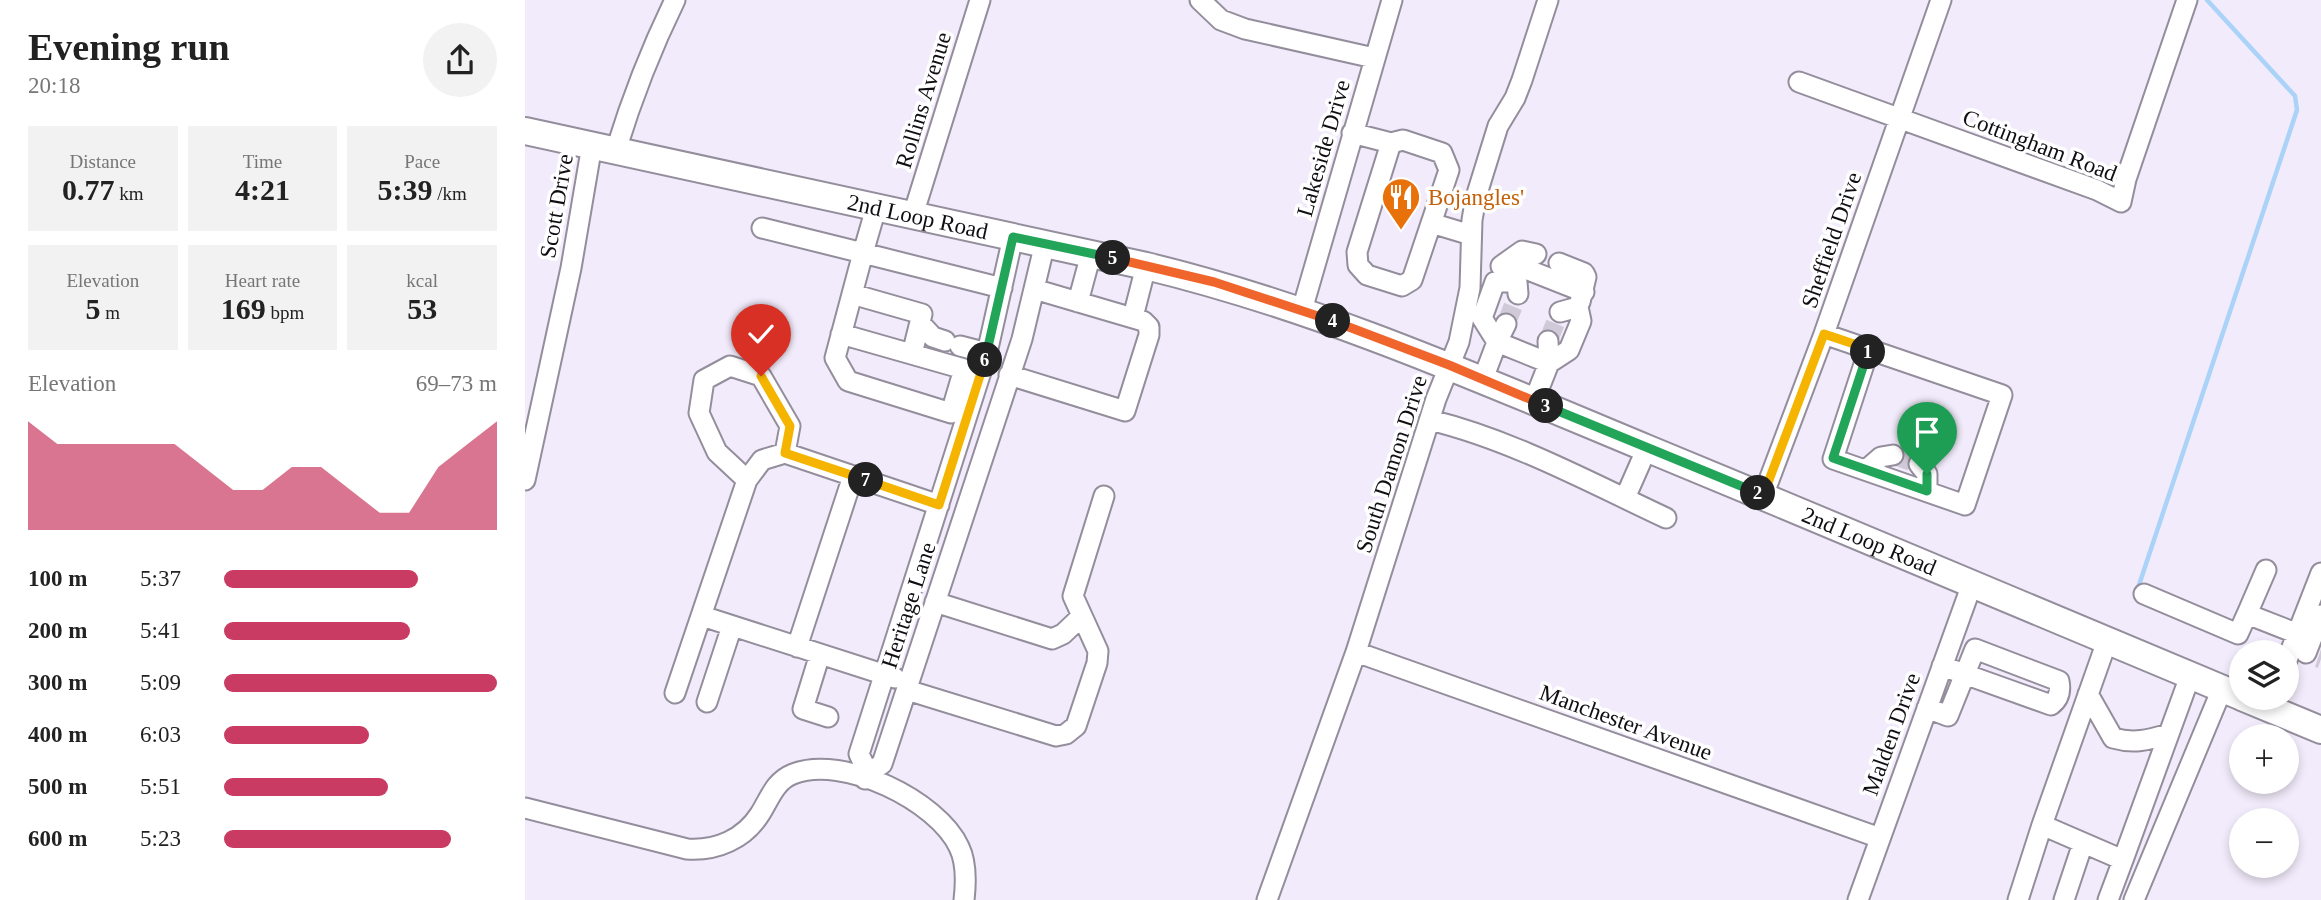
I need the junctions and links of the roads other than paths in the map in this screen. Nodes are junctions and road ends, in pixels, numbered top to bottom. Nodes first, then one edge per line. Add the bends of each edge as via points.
1 (675, 0) edge
2 (980, 0) edge
3 (1201, 0) edge
4 (1392, 0) edge
5 (1548, 0) edge
6 (1941, 0) edge
7 (2187, 0) edge
8 (1374, 58) junction
9 (1799, 82) dead end
10 (1900, 119) junction
11 (525, 131) edge
12 (1352, 133) junction
13 (1391, 143) junction
14 (604, 148) junction
15 (876, 208) junction
16 (912, 215) junction
17 (1431, 223) junction
18 (762, 228) dead end
19 (1471, 235) junction
20 (1013, 237) junction
21 (1045, 243) junction
22 (863, 253) junction
23 (1091, 254) junction
24 (1559, 263) dead end
25 (1146, 266) junction
26 (1471, 268) junction
27 (1513, 273) junction
28 (1002, 288) junction
29 (1034, 289) junction
30 (852, 294) junction
31 (1078, 302) junction
32 (1574, 304) junction
33 (1302, 310) junction
34 (1133, 317) junction
35 (920, 323) junction
36 (1506, 324) tunnel mouth
37 (841, 334) junction
38 (1824, 334) junction
39 (1548, 341) tunnel mouth
40 (1497, 342) junction
41 (1869, 349) junction
42 (987, 353) junction
43 (912, 354) junction
44 (1549, 363) junction
45 (1449, 365) junction
46 (1009, 375) junction
47 (1483, 379) junction
48 (1534, 401) junction
49 (959, 415) junction
50 (1430, 420) junction
51 (1647, 448) junction
52 (785, 453) junction
53 (1893, 455) dead end
54 (1919, 464) dead end
55 (1866, 470) junction
56 (853, 476) junction
57 (525, 480) edge
58 (747, 480) junction
59 (1927, 491) junction
60 (1104, 496) dead end
61 (1763, 496) junction
62 (1625, 498) junction
63 (939, 505) junction
64 (1666, 518) dead end
65 (2266, 570) dead end
66 (2321, 573) edge
67 (1972, 584) junction
68 (2144, 594) dead end
69 (2317, 595) edge
70 (935, 601) junction
71 (2247, 614) junction
72 (2321, 615) edge
73 (702, 616) junction
74 (1082, 616) junction
75 (731, 626) junction
76 (2108, 641) junction
77 (797, 647) junction
78 (2300, 651) edge
79 (1356, 652) junction
80 (821, 654) junction
81 (1942, 666) junction
82 (884, 675) junction
83 (2190, 676) junction
84 (908, 686) junction
85 (2229, 690) edge
86 (675, 693) dead end
87 (2088, 694) junction
88 (708, 702) dead end
89 (1927, 708) junction
90 (2243, 710) edge
91 (2277, 710) edge
92 (828, 717) dead end
93 (2321, 730) edge
94 (2169, 734) junction
95 (866, 776) junction
96 (525, 808) edge
97 (2042, 825) junction
98 (1880, 838) junction
99 (2083, 843) junction
100 (2123, 860) junction
101 (964, 900) edge
102 (1268, 900) edge
103 (1858, 900) edge
104 (2018, 900) edge
105 (2064, 900) edge
106 (2108, 900) edge
107 (2134, 900) edge

1 - 14 street, Scott Drive
2 - 16 street, Rollins Avenue
3 - 8 street via 1221,20 1245,29
4 - 8 street, Lakeside Drive
5 - 19 street, South Damon Drive via 1522,80 1498,126
6 - 10 street, Sheffield Drive
7 - 10 street, Cottingham Road via 2122,202
8 - 12 street, Lakeside Drive
9 - 10 street
10 - 38 street, Sheffield Drive
11 - 14 main road, 2nd Loop Road
12 - 13 street
12 - 33 street, Lakeside Drive
13 - 17 street via 1403,141 1442,153 1448,170
13 - 17 street via 1357,252 1358,265 1367,275 1402,286 1412,280
14 - 15 main road, 2nd Loop Road
14 - 57 street, Scott Drive via 571,268
15 - 16 main road, 2nd Loop Road
15 - 22 street
16 - 20 main road, 2nd Loop Road
17 - 19 street
18 - 22 street
19 - 26 street, South Damon Drive
20 - 21 main road, 2nd Loop Road
20 - 28 street, Heritage Lane
21 - 23 main road, 2nd Loop Road
21 - 29 street, Heritage Lane
22 - 28 street
22 - 30 street
23 - 25 main road, 2nd Loop Road
23 - 31 street
24 - 32 street via 1587,277
25 - 33 main road, 2nd Loop Road
25 - 34 street
26 - 27 street
26 - 45 street, South Damon Drive via 1466,314
27 - 32 street
27 - 40 street via 1482,318
28 - 42 street, Heritage Lane
29 - 31 street
29 - 46 street, Heritage Lane
30 - 35 street via 922,314
30 - 37 street
31 - 34 street
32 - 44 street via 1581,321 1569,350
33 - 45 main road, 2nd Loop Road
34 - 46 street via 1149,327 1149,335 1125,411
35 - 42 street via 933,337
35 - 43 street
36 - 40 street
37 - 43 street
37 - 49 street via 835,358 848,381
38 - 41 street
38 - 61 street, Sheffield Drive
39 - 44 street
40 - 44 street
40 - 47 street
41 - 55 street via 1833,458
41 - 59 street via 2002,395 1965,505
42 - 49 street, Heritage Lane
43 - 49 street via 964,369
44 - 48 street
45 - 47 main road, 2nd Loop Road
45 - 50 street, South Damon Drive
46 - 70 street, Heritage Lane
47 - 48 main road, 2nd Loop Road
48 - 51 main road, 2nd Loop Road
49 - 63 street, Heritage Lane
50 - 62 street via 1490,438
50 - 79 street, South Damon Drive
51 - 61 main road, 2nd Loop Road
51 - 62 street
52 - 56 street
52 - 58 street via 762,460
52 - 58 street via 790,426 761,376 730,366 704,380 699,413 717,452
53 - 55 street via 1881,457
54 - 59 street via 1927,474
55 - 59 street
56 - 63 street
56 - 77 street
58 - 73 street
60 - 74 street via 1073,596
61 - 67 main road, 2nd Loop Road
62 - 64 street
63 - 82 street, Heritage Lane
65 - 71 street
66 - 69 street
67 - 76 main road, 2nd Loop Road
67 - 81 street, Malden Drive
68 - 71 street via 2238,635
69 - 78 street
70 - 74 street via 1052,639
70 - 84 street, Heritage Lane
71 - 78 street
72 - 78 street
73 - 75 street
73 - 86 street
74 - 84 street via 1098,651 1097,663 1076,726 1066,734 1056,736
75 - 77 street
75 - 88 street
76 - 83 main road, 2nd Loop Road
76 - 87 street
77 - 80 street
79 - 98 street, Manchester Avenue
79 - 102 street, South Damon Drive
80 - 82 street
80 - 92 street via 803,709
81 - 89 street, Malden Drive
81 - 89 street via 1965,674 1948,716
82 - 84 street
82 - 95 street, Heritage Lane via 859,754
83 - 85 main road, 2nd Loop Road
83 - 94 street
84 - 95 street, Heritage Lane via 882,764
87 - 94 street via 2113,738 2143,742
87 - 97 street
89 - 98 street, Malden Drive
90 - 107 street
91 - 93 main road, 2nd Loop Road
94 - 100 street
95 - 96 street via 822,770 794,773 777,785 741,836 695,849
95 - 101 street via 923,806 955,838 964,862
97 - 99 street
97 - 104 street
98 - 103 street, Malden Drive
99 - 100 street
99 - 105 street
100 - 106 street

